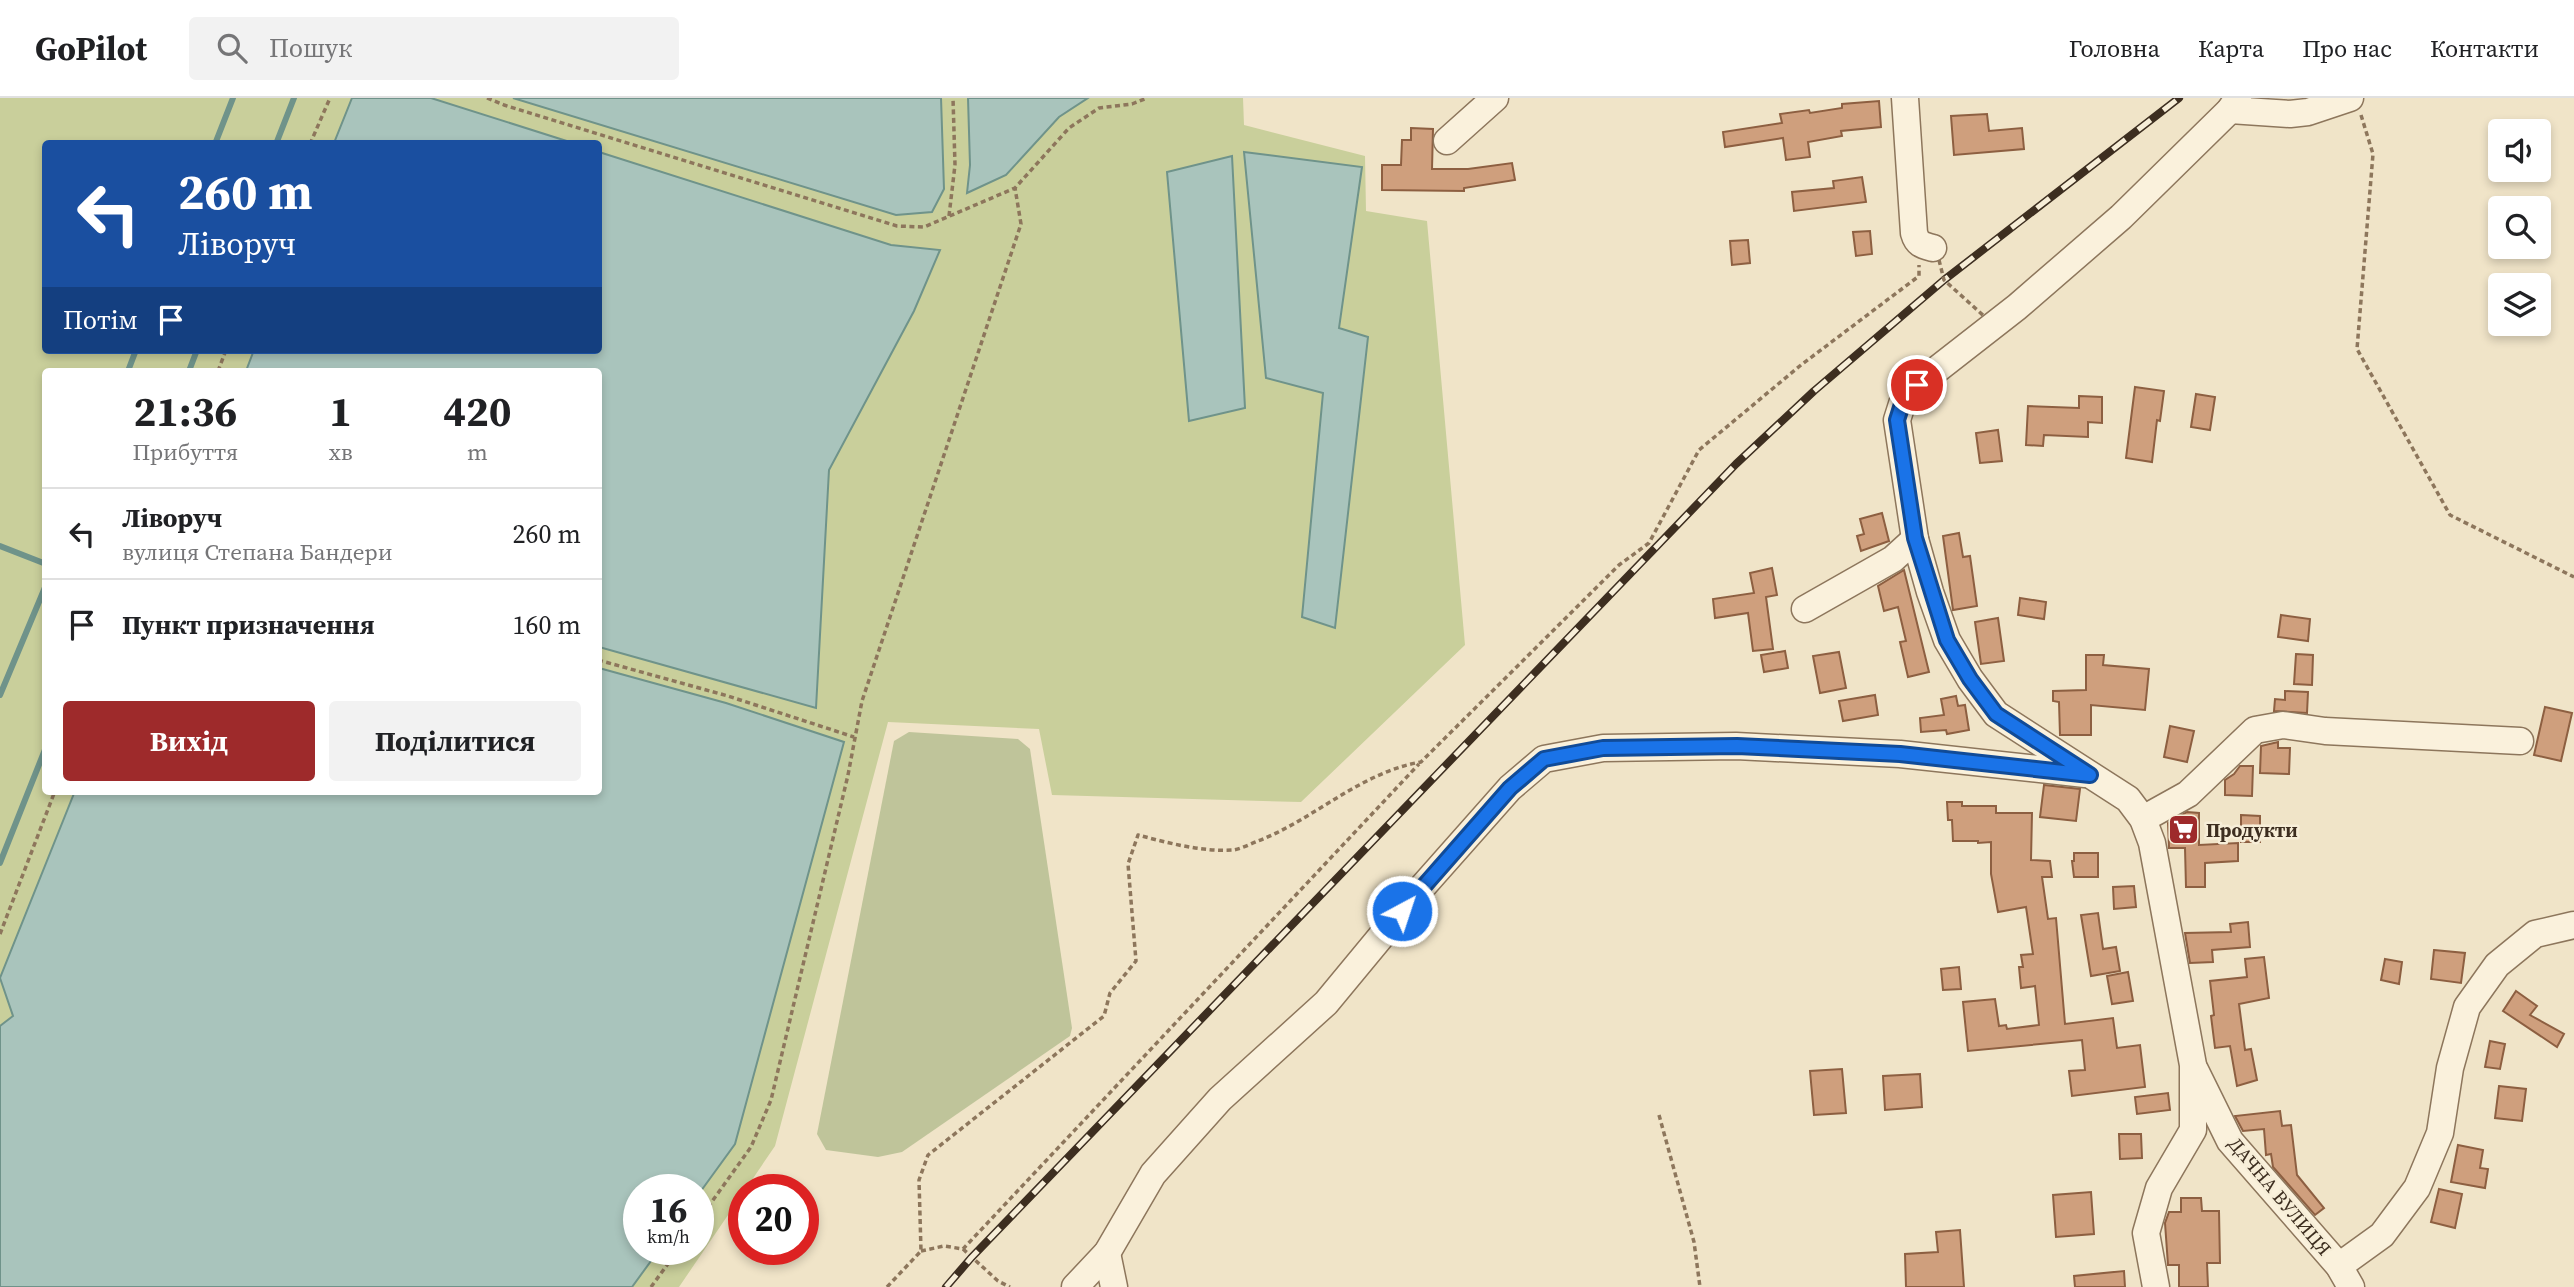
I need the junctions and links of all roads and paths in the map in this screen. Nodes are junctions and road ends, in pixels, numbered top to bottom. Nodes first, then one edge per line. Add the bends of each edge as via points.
1 (330, 98) edge
2 (486, 98) edge
3 (953, 98) edge
4 (1147, 98) edge
5 (1495, 98) edge
6 (1905, 98) edge
7 (2234, 104) edge
8 (2354, 104) edge
9 (312, 140) edge
10 (1447, 141) dead end
11 (1015, 188) junction
12 (950, 216) junction
13 (1931, 251) junction
14 (1985, 317) dead end
15 (1915, 538) junction
16 (2574, 577) edge
17 (1805, 609) dead end
18 (602, 661) edge
19 (855, 737) junction
20 (2520, 741) dead end
21 (1421, 762) junction
22 (2090, 775) junction
23 (53, 795) edge
24 (2143, 819) junction
25 (2574, 925) edge
26 (0, 934) edge
27 (2193, 1065) junction
28 (1659, 1115) dead end
29 (714, 1199) edge
30 (963, 1249) junction
31 (921, 1251) junction
32 (1107, 1253) junction
33 (667, 1265) edge
34 (2345, 1276) edge
35 (651, 1287) edge
36 (887, 1287) edge
37 (1010, 1287) edge
38 (1075, 1287) edge
39 (1114, 1287) edge
40 (1700, 1287) edge
41 (2156, 1287) edge

1 - 9 path
2 - 12 path via 897,226 924,227
3 - 12 path via 955,165
4 - 11 path via 1100,108 1069,128
5 - 10 street
6 - 13 street via 1914,233
7 - 8 street via 2290,114
7 - 15 street via 2122,217 1903,401 1897,420
8 - 16 path via 2374,154 2357,349 2450,515
11 - 12 path
11 - 19 path via 1021,224 862,701
13 - 14 path, bridge via 1944,280
13 - 21 path via 1919,276 1699,450 1648,543 1619,565
15 - 17 street via 1893,559
15 - 22 street via 1947,640 1983,697 1996,714
18 - 19 path
19 - 29 path via 771,1100 751,1147
20 - 24 street via 2283,725 2255,730 2189,794
21 - 30 path
21 - 31 path via 1403,765 1278,834 1234,850 1180,846 1138,835 1128,864 1136,961 1110,993 1104,1016 928,1155 919,1180
22 - 24 street via 2128,799
22 - 32 street via 1900,754 1737,746 1603,748 1544,759 1510,788 1326,1003 1220,1099 1153,1174
23 - 26 path
24 - 27 street via 2152,844
25 - 34 street via 2535,934 2497,965 2467,1007 2450,1068 2440,1133 2417,1188
27 - 34 street, ДАЧНА ВУЛИЦЯ via 2230,1141
27 - 41 street via 2193,1130 2159,1188 2146,1233
28 - 40 path via 1694,1241
30 - 31 path via 944,1246
30 - 37 path
31 - 36 path
32 - 38 street
32 - 39 street
33 - 35 path

